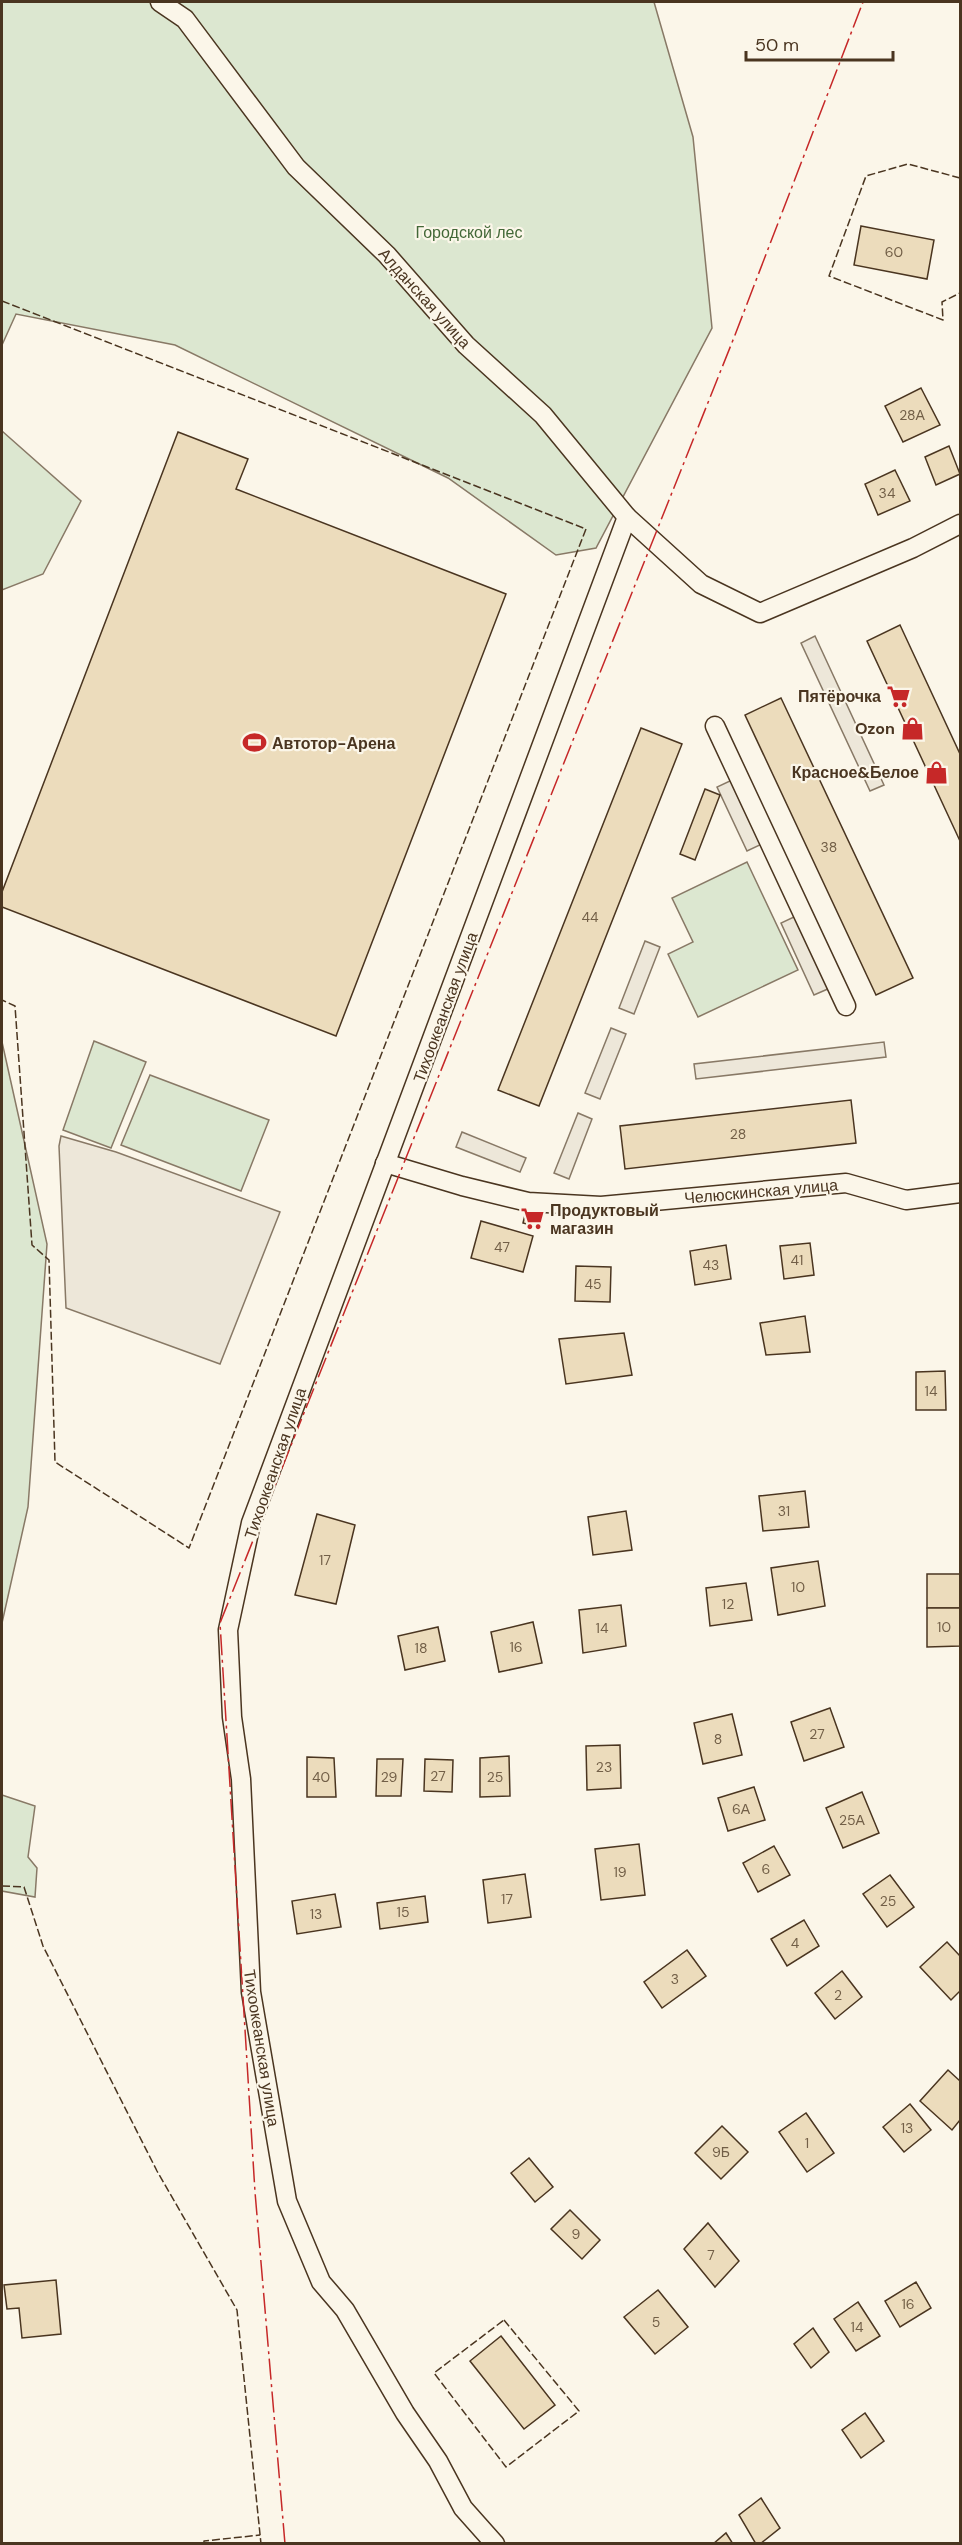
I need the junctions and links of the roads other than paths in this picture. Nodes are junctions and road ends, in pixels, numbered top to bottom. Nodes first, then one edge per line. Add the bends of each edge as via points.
1 (160, 2) edge
2 (627, 517) junction
3 (960, 524) edge
4 (715, 726) dead end
5 (846, 1006) dead end
6 (385, 1162) junction
7 (960, 1193) edge
8 (495, 2544) edge

1 - 2 street, Алданская улица via 185,19 296,166 387,255 466,345 543,415
2 - 3 street, Алданская улица via 701,584 760,613
2 - 6 street, Тихоокеанская улица
4 - 5 street
6 - 7 street, Челюскинская улица via 462,1186 538,1203 601,1206 846,1183 906,1200
6 - 8 street, Тихоокеанская улица via 252,1523 228,1630 232,1717 241,1779 250,1992 287,2201 321,2282 345,2310 463,2508

